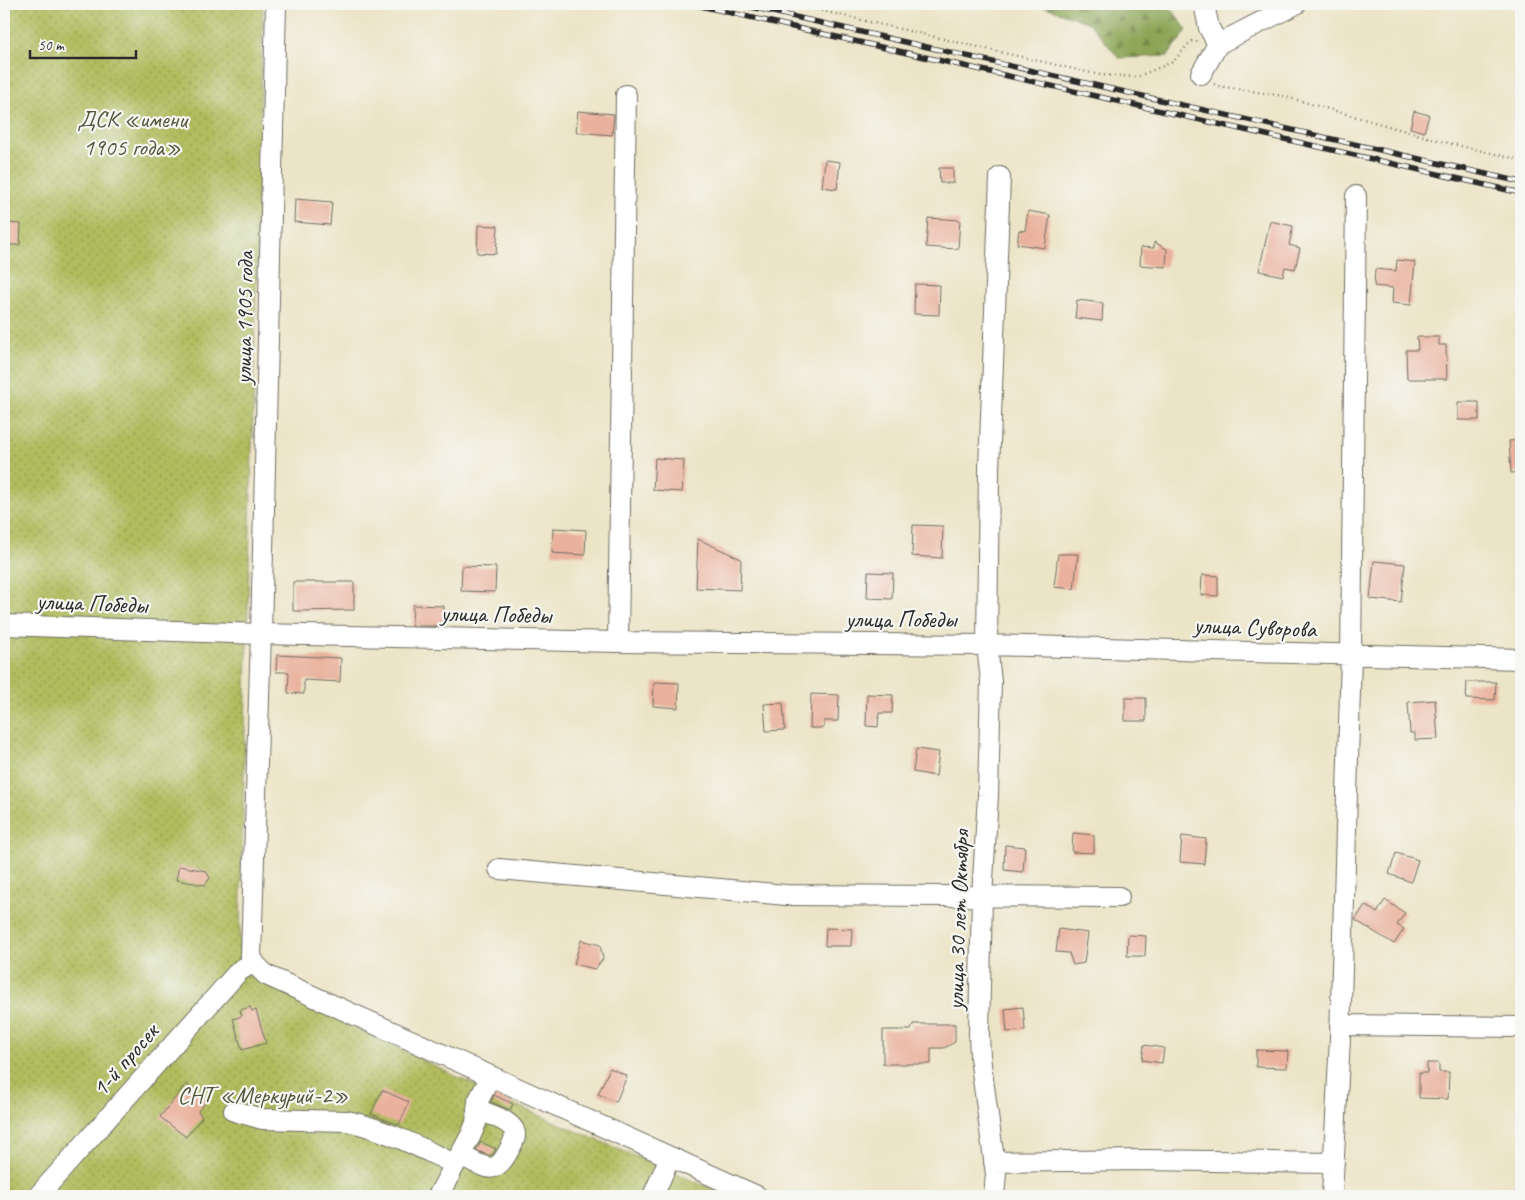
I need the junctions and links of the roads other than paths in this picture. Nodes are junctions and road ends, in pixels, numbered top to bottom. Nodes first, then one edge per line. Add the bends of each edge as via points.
1 (276, 4) edge
2 (1204, 4) edge
3 (1296, 4) edge
4 (1218, 44) junction
5 (1201, 74) road end
6 (626, 95) dead end
7 (1000, 177) dead end
8 (1356, 196) dead end
9 (4, 625) edge
10 (261, 634) junction
11 (618, 642) junction
12 (987, 645) junction
13 (1351, 655) junction
14 (1521, 659) edge
15 (499, 869) dead end
16 (982, 897) junction
17 (1119, 897) dead end
18 (254, 962) junction
19 (1340, 1025) junction
20 (1521, 1027) edge
21 (484, 1092) junction
22 (234, 1111) dead end
23 (670, 1157) junction
24 (458, 1159) junction
25 (994, 1162) junction
26 (1334, 1163) junction
27 (38, 1196) edge
28 (438, 1196) edge
29 (653, 1196) edge
30 (757, 1196) edge
31 (994, 1196) edge
32 (1332, 1196) edge

1 - 10 street, улица 1905 года
2 - 4 street via 1209,28
3 - 4 street
4 - 5 street
6 - 11 street
7 - 12 street, улица 30 лет Октября via 989,470
8 - 13 street
9 - 10 street, улица Победы
10 - 11 street, улица Победы
10 - 18 street, улица 1905 года via 251,940
11 - 12 street, улица Победы
12 - 13 street, улица Суворова
12 - 16 street, улица 30 лет Октября via 991,682
13 - 14 street, улица Суворова
13 - 19 street
15 - 16 street via 786,895
16 - 17 street
16 - 25 street, улица 30 лет Октября via 980,1057
18 - 21 street via 266,975
18 - 27 street, 1-й просек via 239,971
19 - 20 street
19 - 26 street
21 - 23 street
21 - 24 street via 476,1123
21 - 24 street via 514,1130 515,1138 504,1161 497,1167
22 - 24 street via 262,1119 347,1121
23 - 29 street
23 - 30 street
24 - 28 street
25 - 26 street
25 - 31 street, улица 30 лет Октября
26 - 32 street

